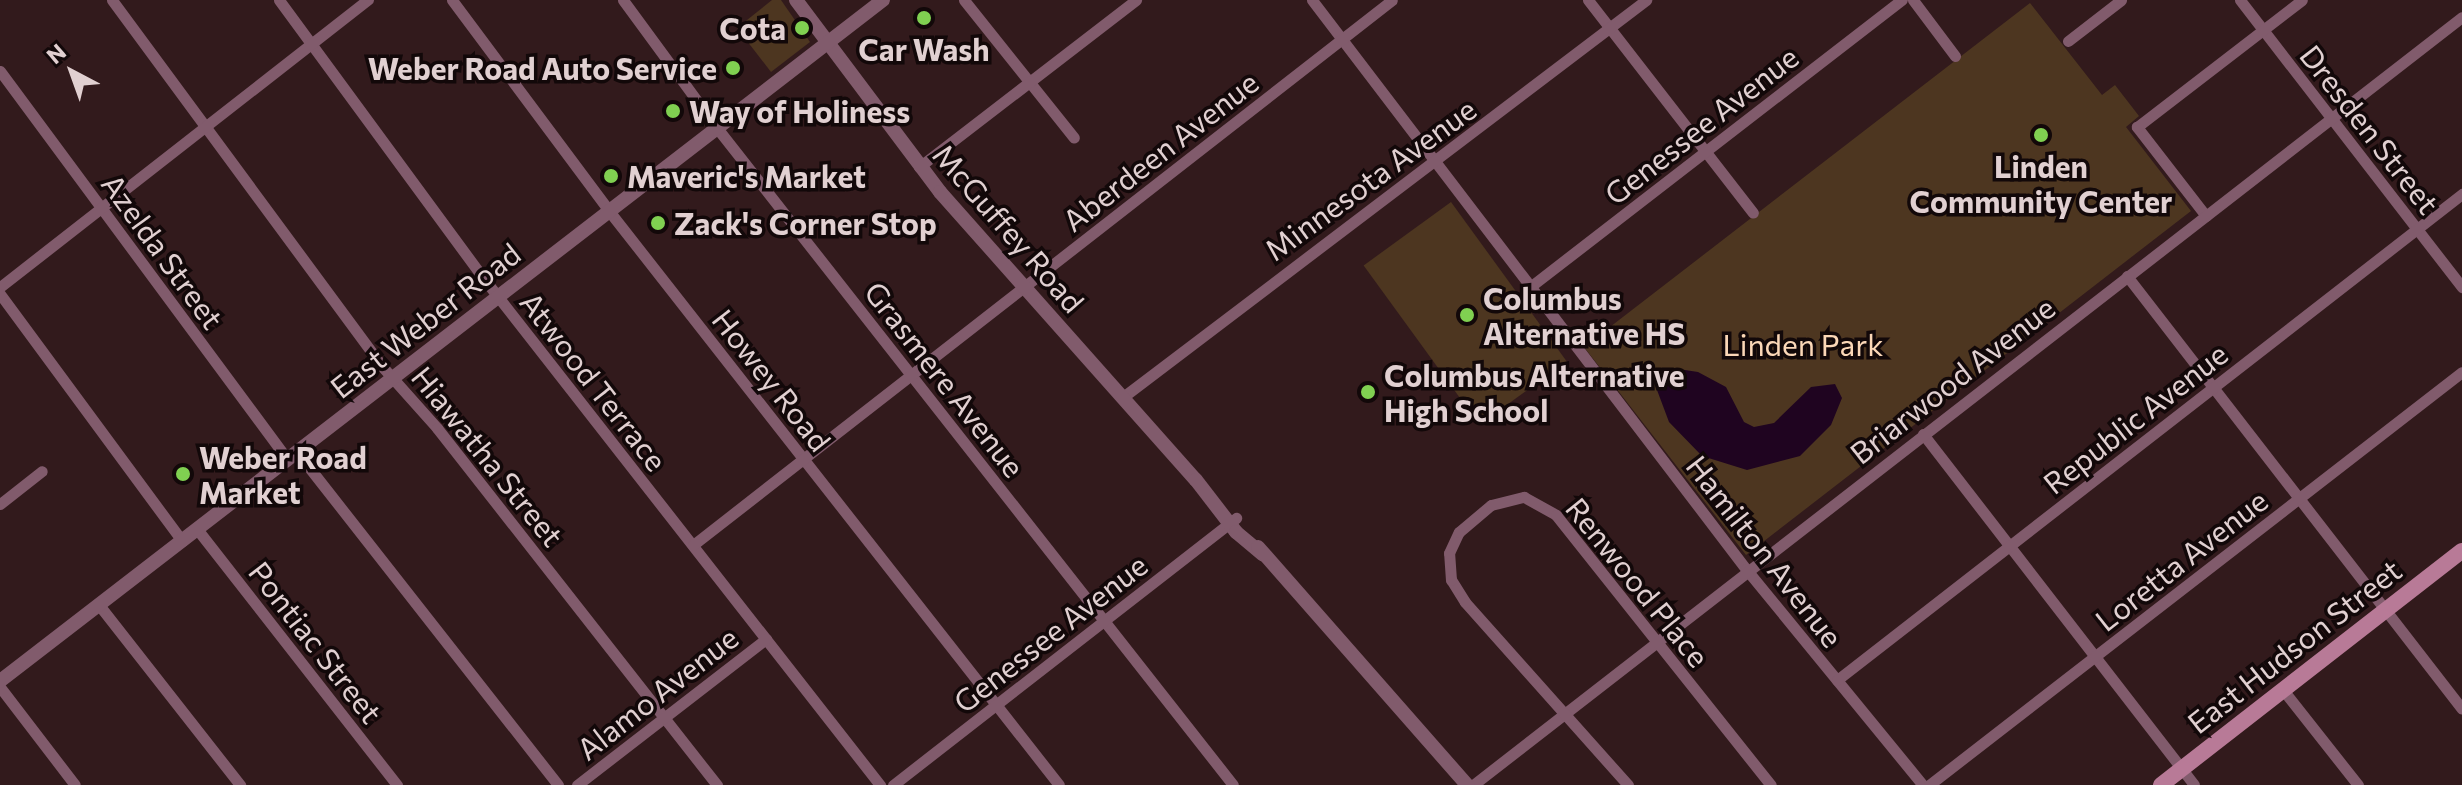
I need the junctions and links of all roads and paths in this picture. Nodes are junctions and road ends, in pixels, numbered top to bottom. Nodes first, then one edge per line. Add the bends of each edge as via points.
1 (112, 0) edge
2 (279, 0) edge
3 (368, 0) edge
4 (452, 0) edge
5 (623, 0) edge
6 (796, 0) edge
7 (883, 0) edge
8 (964, 0) edge
9 (1136, 0) edge
10 (1312, 0) edge
11 (1392, 0) edge
12 (1588, 0) edge
13 (1646, 0) edge
14 (1902, 0) edge
15 (1913, 0) edge
16 (2121, 0) edge
17 (2240, 0) edge
18 (2302, 0) edge
19 (2462, 17) edge
20 (1610, 28) junction
21 (2263, 30) junction
22 (1342, 38) junction
23 (2068, 41) dead end
24 (827, 43) junction
25 (312, 44) junction
26 (1955, 56) dead end
27 (0, 71) edge
28 (1028, 84) junction
29 (2331, 118) junction
30 (206, 127) junction
31 (717, 128) junction
32 (1074, 138) dead end
33 (1705, 152) junction
34 (1435, 162) junction
35 (919, 167) junction
36 (2462, 194) edge
37 (101, 209) junction
38 (609, 211) junction
39 (1753, 213) dead end
40 (2206, 216) junction
41 (2417, 229) junction
42 (2127, 276) junction
43 (0, 287) edge
44 (1530, 287) junction
45 (2462, 287) edge
46 (1026, 288) junction
47 (0, 294) edge
48 (498, 297) junction
49 (2462, 372) edge
50 (394, 377) junction
51 (913, 377) junction
52 (2213, 388) junction
53 (1123, 397) junction
54 (1923, 434) junction
55 (292, 456) junction
56 (804, 461) junction
57 (42, 471) dead end
58 (2299, 498) junction
59 (0, 504) edge
60 (1232, 521) junction
61 (197, 529) junction
62 (182, 541) junction
63 (693, 545) junction
64 (2008, 547) junction
65 (2462, 551) edge
66 (1746, 569) junction
67 (99, 605) junction
68 (2386, 611) junction
69 (1105, 621) junction
70 (766, 639) junction
71 (1654, 642) junction
72 (2095, 657) junction
73 (1837, 680) junction
74 (0, 684) edge
75 (2283, 690) junction
76 (997, 706) junction
77 (2462, 709) edge
78 (1565, 713) junction
79 (664, 717) junction
80 (2181, 769) junction
81 (75, 785) edge
82 (240, 785) edge
83 (397, 785) edge
84 (558, 785) edge
85 (577, 785) edge
86 (717, 785) edge
87 (880, 785) edge
88 (893, 785) edge
89 (1059, 785) edge
90 (1233, 785) edge
91 (1470, 785) edge
92 (1628, 785) edge
93 (1771, 785) edge
94 (1926, 785) edge
95 (2161, 785) edge
96 (2194, 785) edge
97 (2358, 785) edge

1 - 30 street, Hiawatha Street
2 - 25 street, Atwood Terrace
3 - 25 street
4 - 38 street, Howey Road
5 - 31 street, Grasmere Avenue
6 - 24 street, McGuffey Road
7 - 24 street, East Weber Road
8 - 28 street
9 - 28 street
10 - 22 street, Hamilton Avenue
11 - 22 street, Aberdeen Avenue
12 - 20 street
13 - 20 street, Minnesota Avenue
14 - 33 street, Genessee Avenue
15 - 26 street
16 - 23 street
17 - 21 street, Dresden Street
18 - 21 street
19 - 29 street, Briarwood Avenue
20 - 33 street
20 - 34 street, Minnesota Avenue
21 - 29 street, Dresden Street
21 - 40 street via 2137,127
22 - 34 street, Hamilton Avenue
22 - 46 street, Aberdeen Avenue
24 - 31 street, East Weber Road
24 - 35 street, McGuffey Road
25 - 30 street
25 - 48 street, Atwood Terrace
27 - 37 street, Azelda Street
28 - 32 street
28 - 35 street
29 - 40 street, Briarwood Avenue
29 - 41 street, Dresden Street
30 - 37 street
30 - 50 street, Hiawatha Street
31 - 38 street, East Weber Road
31 - 51 street, Grasmere Avenue
33 - 39 street
33 - 44 street, Genessee Avenue
34 - 44 street, Hamilton Avenue
34 - 53 street, Minnesota Avenue
35 - 46 street, McGuffey Road
36 - 41 street, Republic Avenue
37 - 43 street
37 - 55 street, Azelda Street
38 - 48 street, East Weber Road
38 - 56 street, Howey Road
40 - 42 street, Briarwood Avenue
41 - 45 street, Dresden Street
41 - 52 street, Republic Avenue
42 - 52 street
42 - 54 street, Briarwood Avenue
44 - 66 street, Hamilton Avenue
46 - 51 street, Aberdeen Avenue
46 - 53 street, McGuffey Road
47 - 62 street
48 - 50 street, East Weber Road
48 - 63 street, Atwood Terrace
49 - 58 street, Loretta Avenue
50 - 55 street, East Weber Road
50 - 79 street, Hiawatha Street
51 - 56 street, Aberdeen Avenue
51 - 69 street, Grasmere Avenue
52 - 58 street
52 - 64 street, Republic Avenue
53 - 60 street, McGuffey Road
54 - 64 street
54 - 66 street, Briarwood Avenue
55 - 61 street, East Weber Road
55 - 84 street, Azelda Street
56 - 63 street, Aberdeen Avenue
56 - 76 street, Howey Road
57 - 59 street
58 - 68 street
58 - 72 street, Loretta Avenue
60 - 69 street, Genessee Avenue
60 - 91 street, McGuffey Road
61 - 62 street, East Weber Road
61 - 83 street, Pontiac Street
62 - 67 street, East Weber Road
63 - 70 street, Atwood Terrace
64 - 72 street
64 - 73 street, Republic Avenue
65 - 68 main road, East Hudson Street
66 - 71 street, Briarwood Avenue
66 - 73 street, Hamilton Avenue
67 - 74 street, East Weber Road
67 - 82 street
68 - 75 main road, East Hudson Street
68 - 77 street
69 - 76 street, Genessee Avenue
69 - 90 street, Grasmere Avenue
70 - 79 street, Alamo Avenue
70 - 87 street, Atwood Terrace
71 - 78 street, Briarwood Avenue
71 - 78 street, Renwood Place via 1556,515 1536,500 1511,497 1491,505 1459,532 1449,553 1451,580
71 - 93 street, Renwood Place
72 - 80 street
72 - 94 street, Loretta Avenue
73 - 94 street, Hamilton Avenue
74 - 81 street
75 - 80 main road, East Hudson Street
75 - 97 street
76 - 88 street, Genessee Avenue
76 - 89 street, Howey Road
78 - 91 street, Briarwood Avenue
78 - 92 street
79 - 85 street, Alamo Avenue
79 - 86 street, Hiawatha Street
80 - 95 main road, East Hudson Street
80 - 96 street

